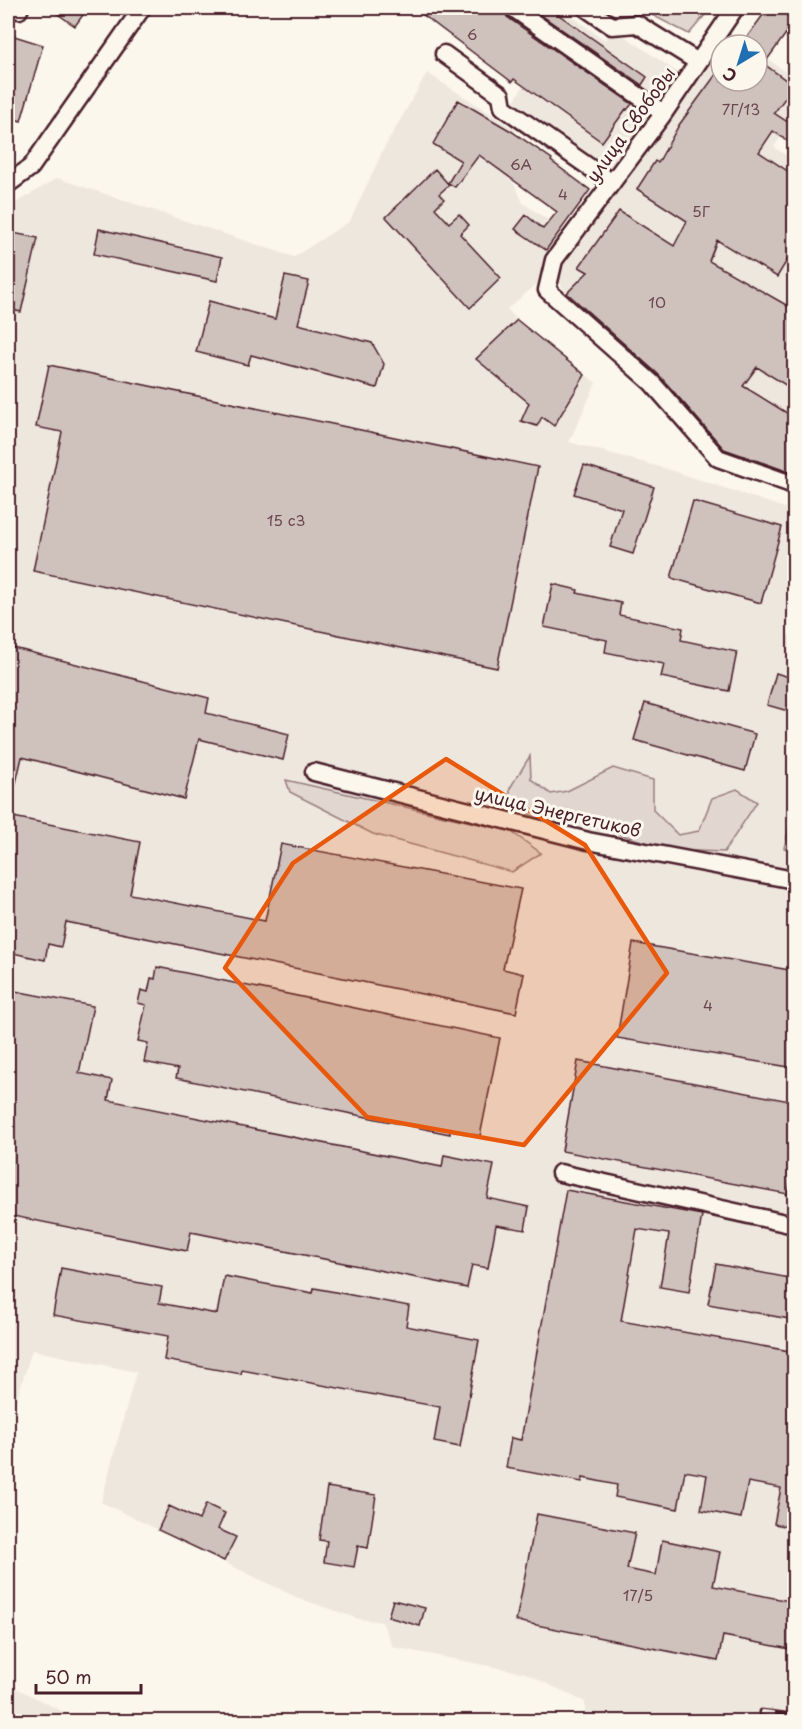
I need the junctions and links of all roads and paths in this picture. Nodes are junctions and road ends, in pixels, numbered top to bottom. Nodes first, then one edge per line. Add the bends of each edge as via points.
1 (11, 8) edge
2 (20, 8) edge
3 (142, 8) edge
4 (513, 8) edge
5 (586, 8) edge
6 (735, 8) edge
7 (444, 54) dead end
8 (698, 62) junction
9 (663, 113) junction
10 (612, 183) junction
11 (8, 184) edge
12 (795, 485) edge
13 (314, 772) dead end
14 (795, 880) edge
15 (560, 1173) dead end
16 (795, 1225) edge

1 - 2 street
3 - 11 street via 31,167
4 - 9 street
5 - 8 street via 612,26 637,24
6 - 8 street, улица Свободы
7 - 10 street via 501,94 503,106
8 - 9 street, улица Свободы
9 - 10 street, улица Свободы
10 - 12 street, улица Свободы via 554,260 547,290 652,383 718,458
13 - 14 street, улица Энергетиков via 588,841
15 - 16 street

